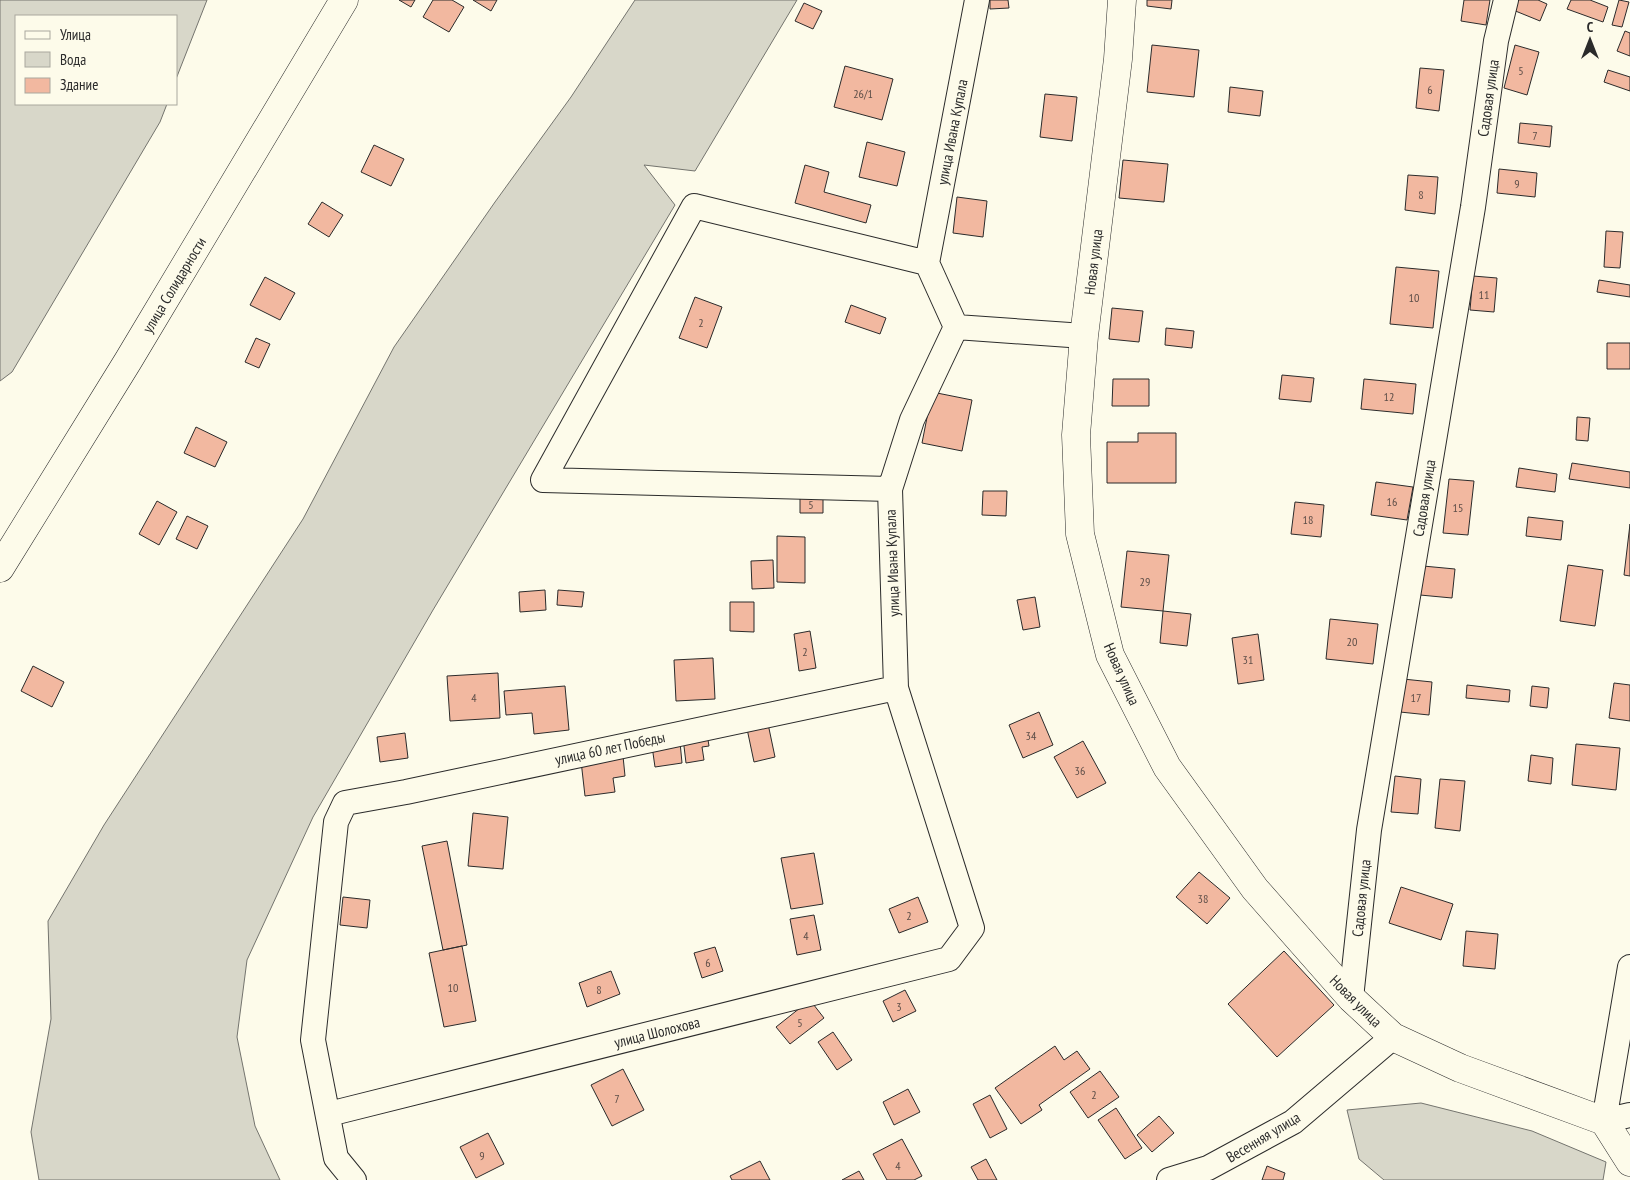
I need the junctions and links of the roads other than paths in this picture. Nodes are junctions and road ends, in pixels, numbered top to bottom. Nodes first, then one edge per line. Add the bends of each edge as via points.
1 (344, 0) edge
2 (977, 0) edge
3 (1122, 0) edge
4 (1506, 0) edge
5 (926, 263) junction
6 (956, 327) junction
7 (1084, 336) junction
8 (890, 489) junction
9 (0, 568) edge
10 (896, 688) junction
11 (972, 928) joint
12 (1630, 967) edge
13 (1351, 998) junction
14 (1393, 1037) junction
15 (328, 1114) junction
16 (1630, 1115) edge
17 (1604, 1121) junction
18 (1630, 1162) edge
19 (354, 1180) edge
20 (1169, 1180) edge

1 - 9 street, улица Солидарности
2 - 5 street, улица Ивана Купала
3 - 7 street, Новая улица via 1118,59
4 - 13 street, Садовая улица via 1496,41 1472,207 1369,830
5 - 6 street
5 - 8 street via 694,206 543,480
6 - 7 street
6 - 8 street, улица Ивана Купала via 912,420
7 - 13 street, Новая улица via 1076,435 1080,534 1110,655 1167,767 1255,889
8 - 10 street, улица Ивана Купала
10 - 11 street, улица Ивана Купала
10 - 15 street, улица 60 лет Победы via 345,803 336,822 313,1040
11 - 15 street, улица Шолохова via 949,959
12 - 17 street
13 - 14 street, Новая улица
14 - 17 street, Новая улица via 1460,1068
14 - 20 street, Весенняя улица via 1293,1122 1208,1168
15 - 19 street via 336,1158
16 - 17 street
17 - 18 street

